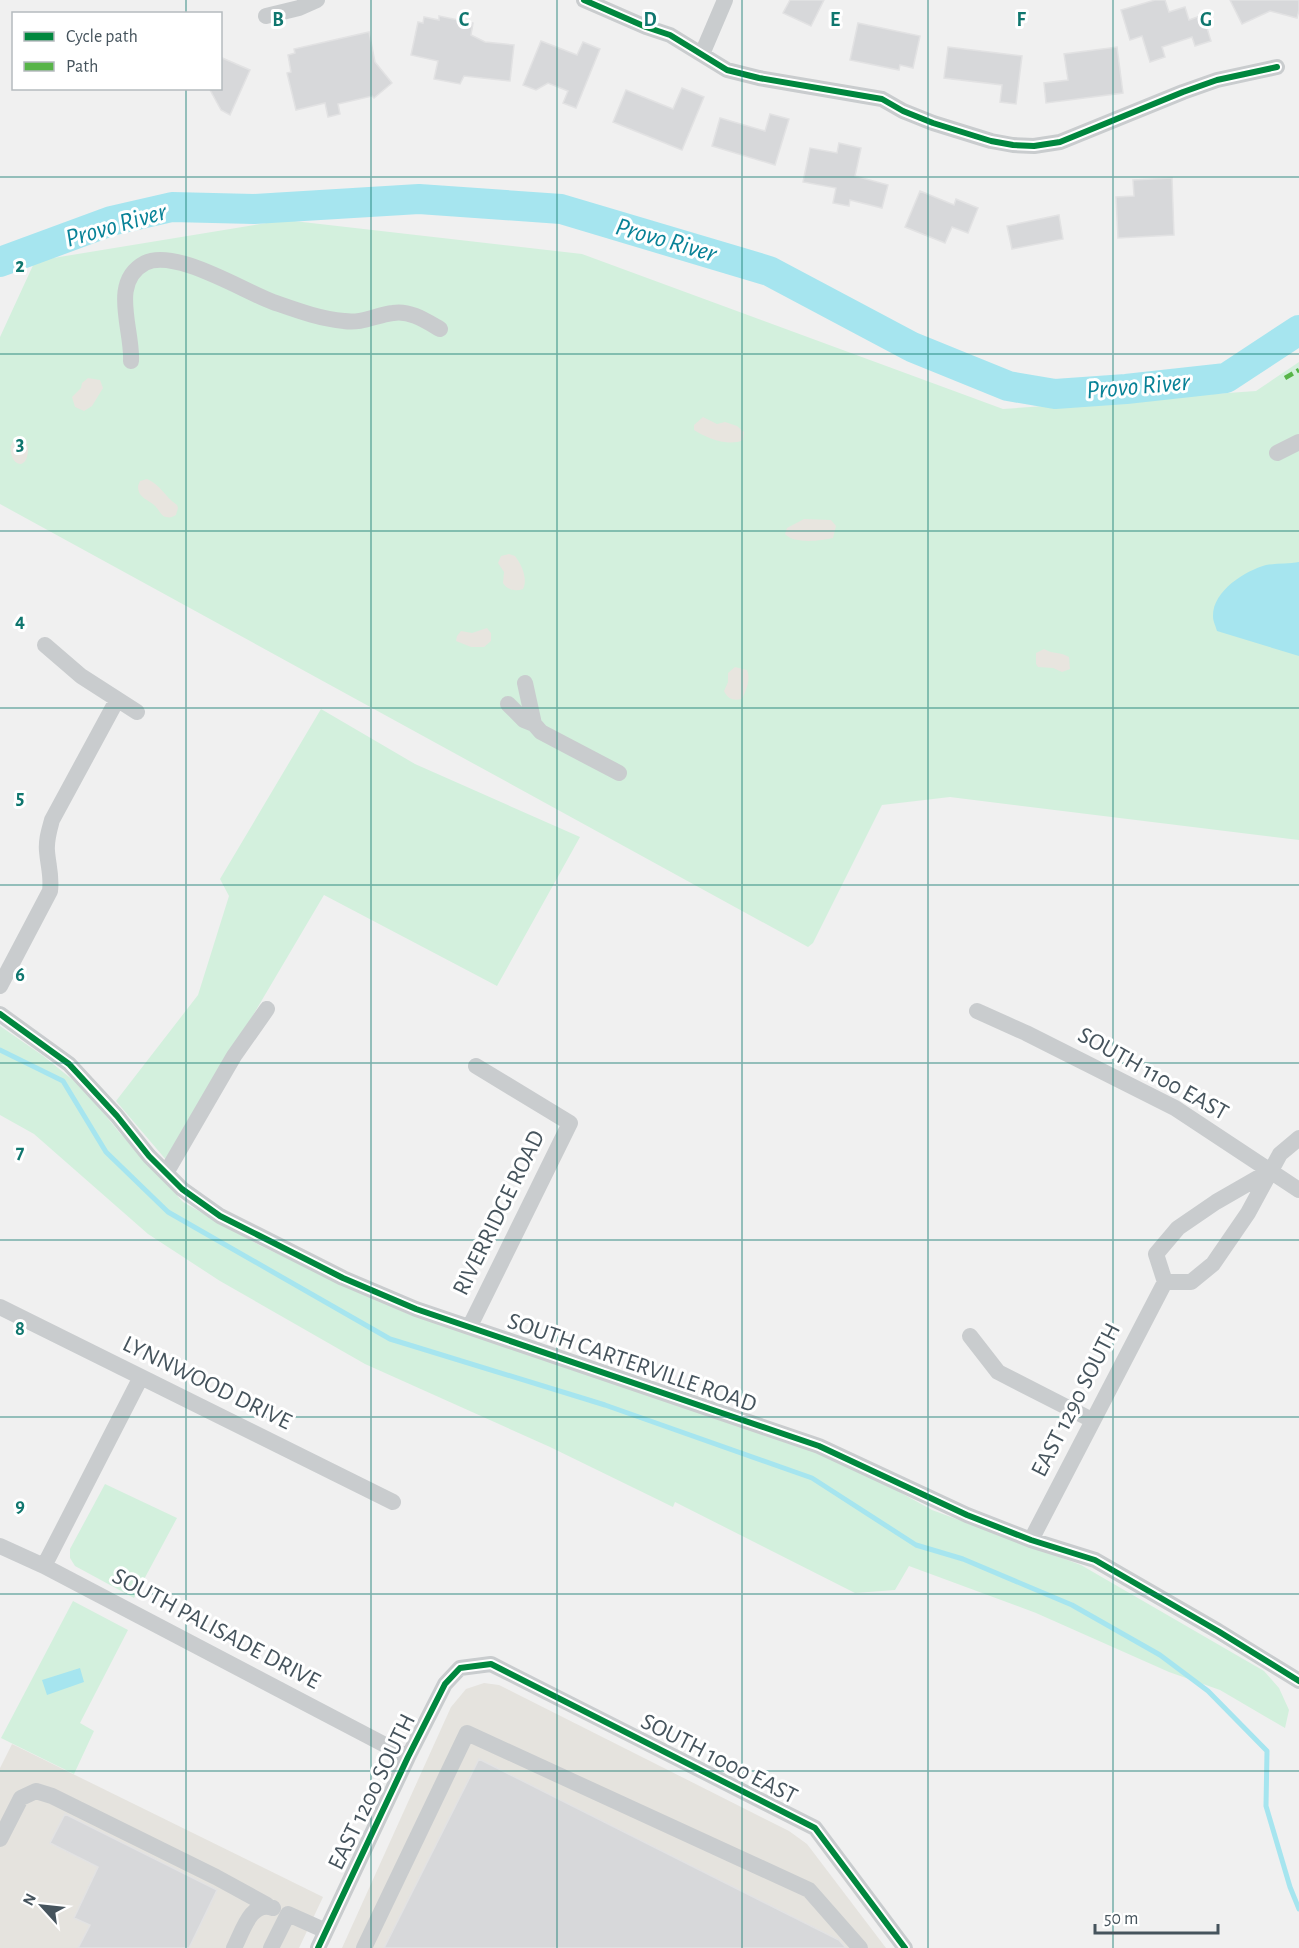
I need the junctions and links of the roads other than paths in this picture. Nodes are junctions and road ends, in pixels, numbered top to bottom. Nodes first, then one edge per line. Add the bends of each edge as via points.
1 (317, 0) edge
2 (584, 0) edge
3 (725, 0) edge
4 (266, 16) dead end
5 (702, 54) junction
6 (1277, 67) dead end
7 (440, 329) dead end
8 (130, 361) dead end
9 (1299, 442) edge
10 (1277, 453) dead end
11 (45, 645) dead end
12 (525, 683) dead end
13 (117, 700) junction
14 (508, 704) dead end
15 (137, 712) dead end
16 (534, 724) junction
17 (620, 773) dead end
18 (0, 986) edge
19 (267, 1009) dead end
20 (977, 1011) dead end
21 (0, 1014) edge
22 (476, 1066) dead end
23 (1299, 1138) edge
24 (1270, 1171) junction
25 (166, 1173) junction
26 (1299, 1190) edge
27 (1165, 1282) junction
28 (0, 1307) edge
29 (470, 1326) junction
30 (970, 1336) dead end
31 (141, 1377) junction
32 (1092, 1420) junction
33 (393, 1502) dead end
34 (1031, 1540) junction
35 (0, 1546) edge
36 (44, 1566) junction
37 (472, 1665) joint
38 (1299, 1681) edge
39 (408, 1757) junction
40 (0, 1839) edge
41 (267, 1905) junction
42 (288, 1914) junction
43 (326, 1931) junction
44 (234, 1948) edge
45 (271, 1948) edge
46 (318, 1948) edge
47 (364, 1948) edge
48 (860, 1948) edge
49 (905, 1948) edge

1 - 4 street
2 - 5 street via 670,35
3 - 5 street
5 - 6 street via 727,70 882,99 923,119 991,141 1034,146 1076,137 1217,80
7 - 8 street via 412,314 395,312 358,322 331,319 272,302 182,262 155,261 135,272 126,285
9 - 10 street
11 - 13 street
12 - 16 street
13 - 15 street
13 - 18 street via 52,820 47,836 50,891
14 - 16 street
16 - 17 street via 541,732
19 - 25 street via 234,1056
20 - 24 street, SOUTH 1100 EAST via 1175,1108
21 - 25 street, SOUTH CARTERVILLE ROAD via 69,1064
22 - 29 street, RIVERRIDGE ROAD via 570,1123
23 - 24 street via 1280,1154
24 - 26 street, SOUTH 1100 EAST
24 - 27 street via 1248,1213 1213,1264 1191,1282
24 - 27 street via 1178,1228 1156,1254
25 - 29 street, SOUTH CARTERVILLE ROAD via 195,1200 220,1216 342,1278 416,1309
27 - 32 street, EAST 1290 SOUTH
28 - 31 street, LYNNWOOD DRIVE
29 - 34 street, SOUTH CARTERVILLE ROAD via 819,1446 967,1515
30 - 32 street via 998,1372
31 - 33 street, LYNNWOOD DRIVE
31 - 36 street
32 - 34 street, EAST 1290 SOUTH
34 - 38 street, SOUTH CARTERVILLE ROAD via 1095,1560
35 - 36 street, SOUTH PALISADE DRIVE
36 - 39 street, SOUTH PALISADE DRIVE
37 - 39 street, EAST 1200 SOUTH via 460,1668 445,1684
37 - 49 street, SOUTH 1000 EAST via 491,1664 814,1828
39 - 43 street, EAST 1200 SOUTH
40 - 41 street via 21,1798 36,1791
41 - 42 street
41 - 44 street via 250,1916
42 - 43 street
42 - 45 street
43 - 46 street, EAST 1200 SOUTH
47 - 48 street via 467,1733 809,1890

